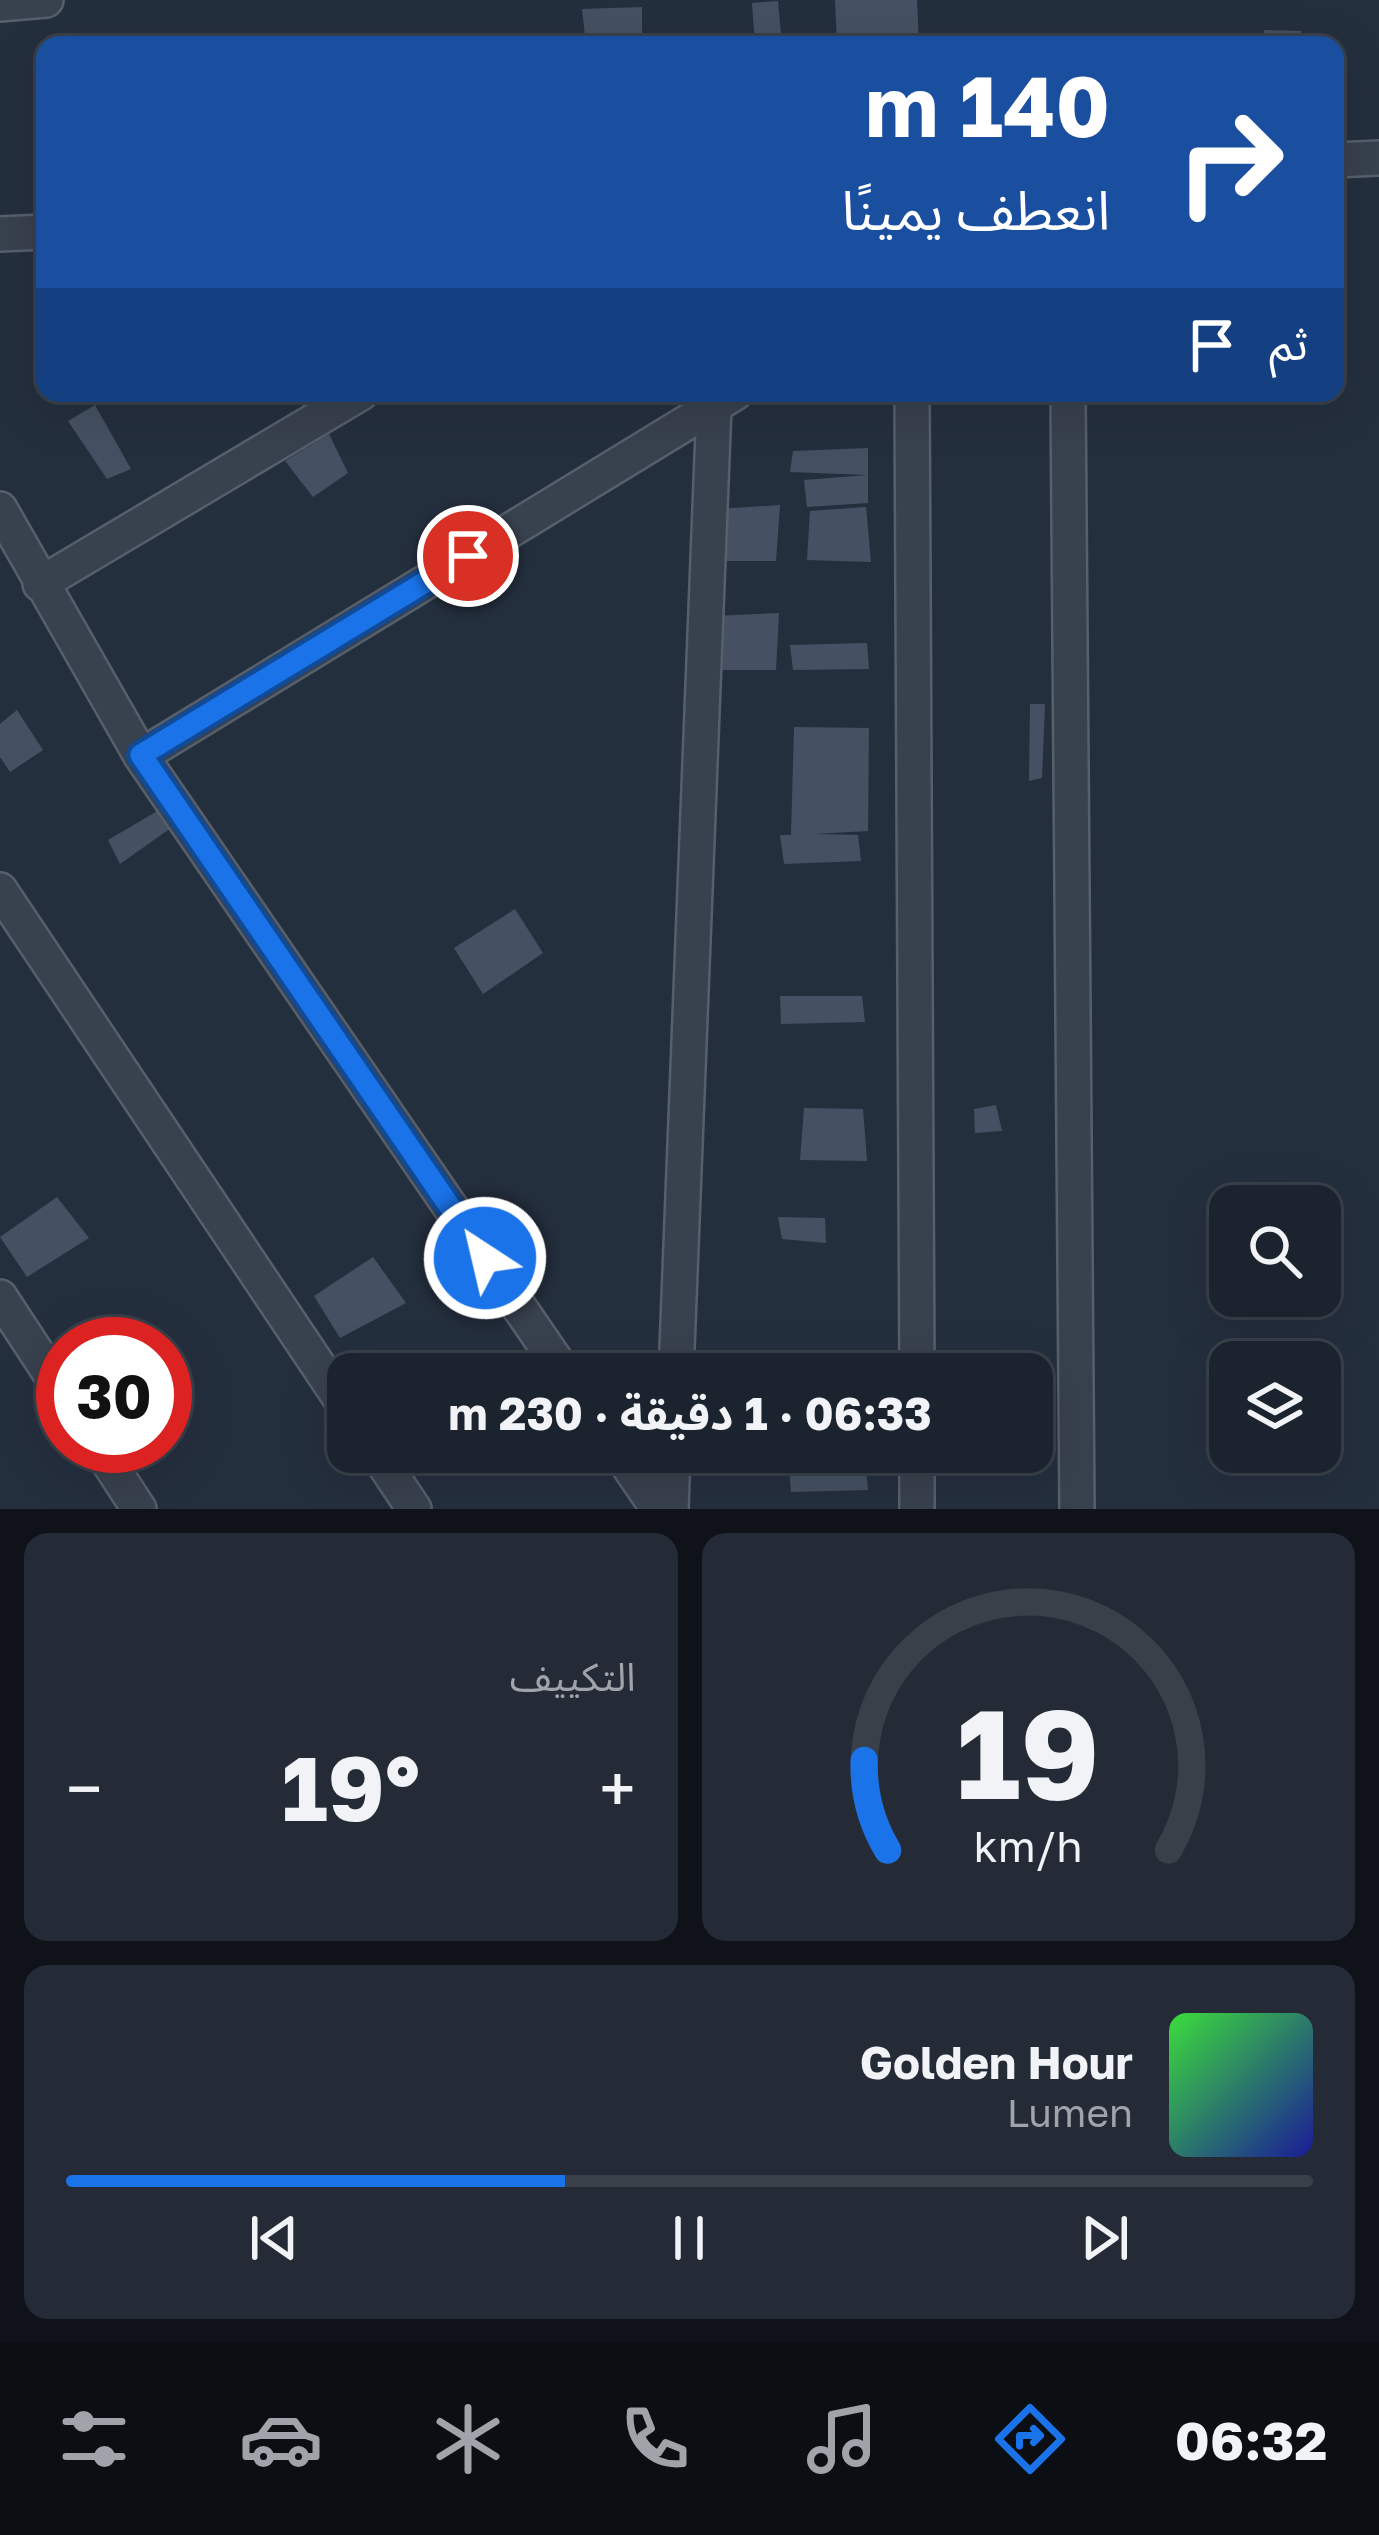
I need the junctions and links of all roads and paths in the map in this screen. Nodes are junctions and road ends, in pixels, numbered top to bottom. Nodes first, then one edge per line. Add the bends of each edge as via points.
1 (46, 0) edge
2 (0, 4) edge
3 (1379, 158) edge
4 (1344, 160) edge
5 (36, 232) edge
6 (0, 234) edge
7 (346, 402) edge
8 (719, 402) edge
9 (724, 402) edge
10 (913, 402) edge
11 (1068, 402) edge
12 (0, 509) edge
13 (40, 584) junction
14 (141, 755) junction
15 (0, 890) edge
16 (0, 1297) edge
17 (36, 1352) edge
18 (551, 1353) edge
19 (677, 1353) edge
20 (917, 1353) edge
21 (327, 1379) edge
22 (116, 1473) edge
23 (390, 1473) edge
24 (633, 1473) edge
25 (672, 1473) edge
26 (917, 1473) edge
27 (139, 1509) edge
28 (414, 1509) edge
29 (658, 1509) edge
30 (670, 1509) edge
31 (917, 1509) edge
32 (1077, 1509) edge

1 - 2 street
3 - 4 street
5 - 6 street
7 - 13 street
8 - 14 street
9 - 19 street
10 - 20 street
11 - 32 street
12 - 13 street
13 - 14 street
14 - 18 street
15 - 21 street
16 - 17 street
22 - 27 street
23 - 28 street
24 - 29 street
25 - 30 street
26 - 31 street

